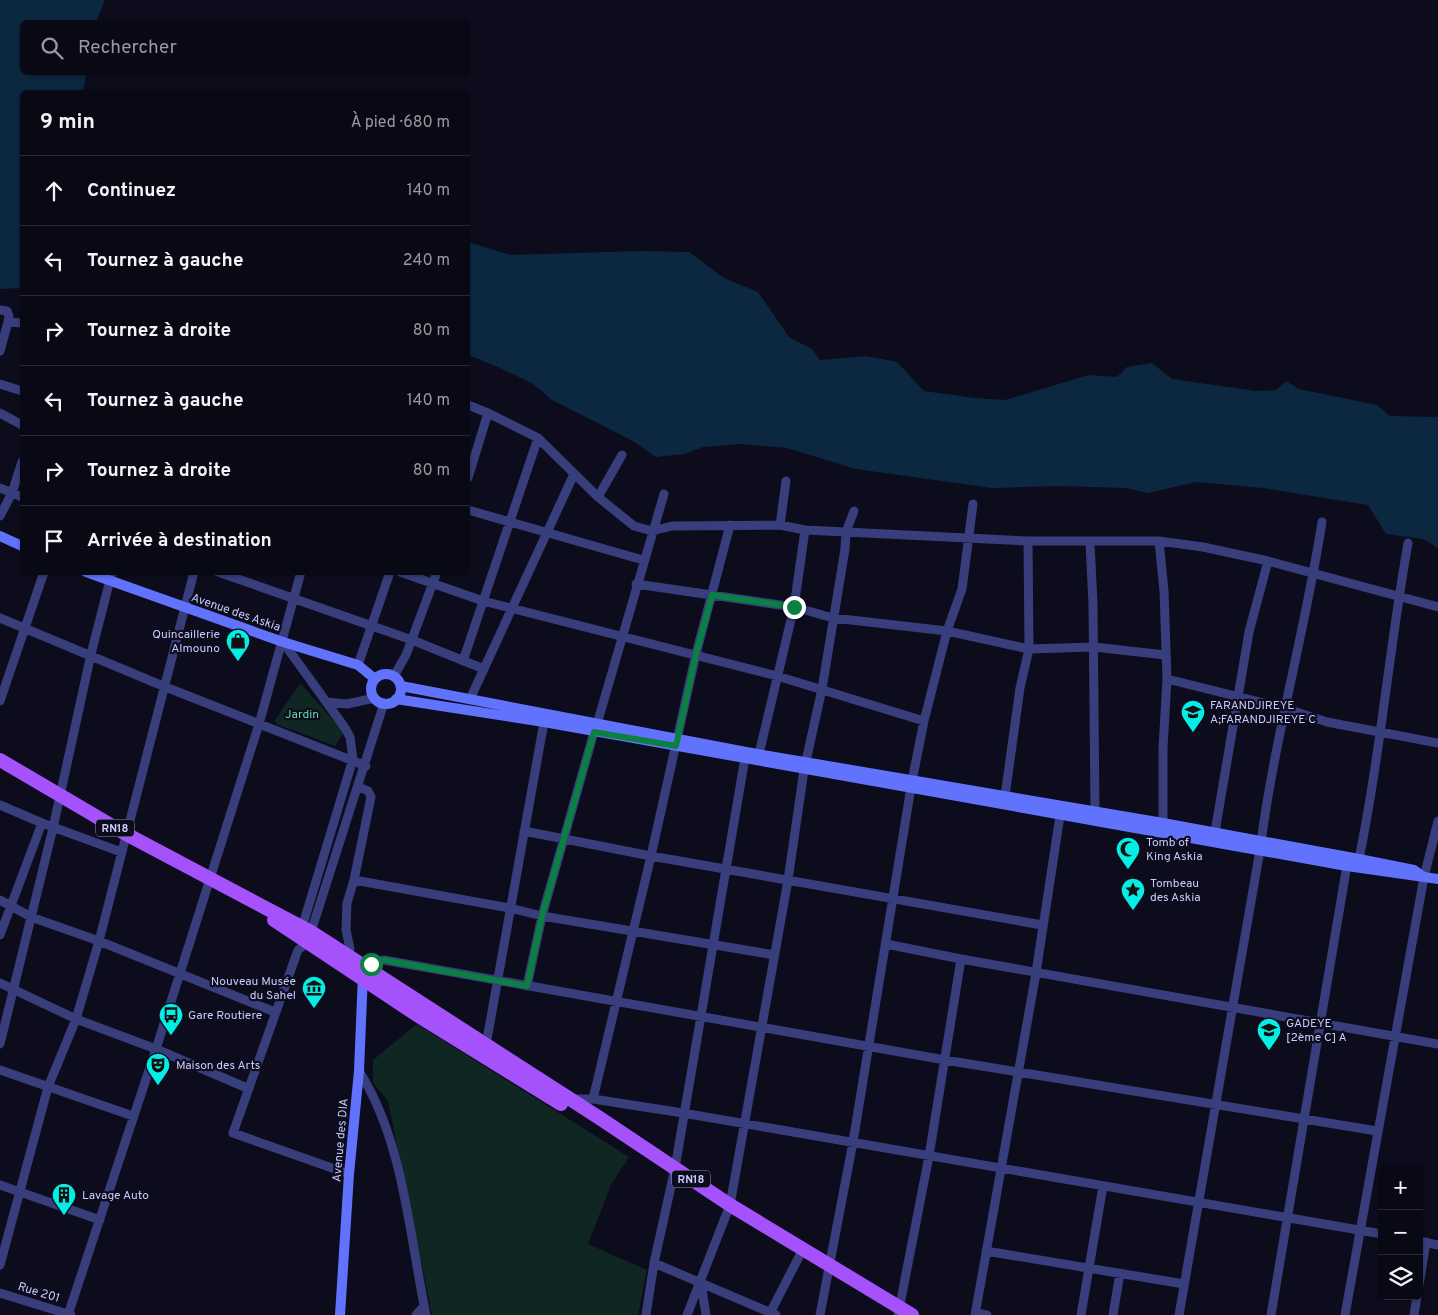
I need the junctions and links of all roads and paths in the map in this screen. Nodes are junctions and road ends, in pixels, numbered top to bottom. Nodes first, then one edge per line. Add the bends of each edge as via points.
1 (0, 310) edge
2 (8, 322) junction
3 (20, 323) edge
4 (0, 351) edge
5 (0, 384) edge
6 (20, 390) edge
7 (470, 407) edge
8 (0, 413) edge
9 (488, 413) junction
10 (20, 424) edge
11 (538, 438) junction
12 (622, 455) dead end
13 (20, 468) edge
14 (470, 472) edge
15 (574, 474) junction
16 (786, 481) dead end
17 (0, 488) edge
18 (12, 493) junction
19 (664, 494) dead end
20 (20, 496) edge
21 (598, 497) junction
22 (973, 504) dead end
23 (470, 511) edge
24 (854, 511) dead end
25 (0, 516) edge
26 (511, 522) junction
27 (1322, 522) dead end
28 (730, 525) junction
29 (780, 525) junction
30 (805, 530) junction
31 (652, 531) junction
32 (546, 532) junction
33 (846, 532) junction
34 (0, 536) edge
35 (967, 537) junction
36 (1028, 541) junction
37 (1159, 541) junction
38 (1090, 543) junction
39 (1408, 543) dead end
40 (20, 545) edge
41 (643, 560) junction
42 (1268, 560) junction
43 (1314, 573) junction
44 (43, 575) edge
45 (193, 575) edge
46 (227, 575) edge
47 (300, 575) edge
48 (389, 575) edge
49 (409, 575) edge
50 (436, 575) edge
51 (111, 577) edge
52 (434, 583) junction
53 (636, 584) junction
54 (712, 595) junction
55 (1399, 596) junction
56 (293, 598) junction
57 (483, 601) junction
58 (794, 607) junction
59 (184, 608) junction
60 (511, 608) junction
61 (1438, 608) edge
62 (0, 618) edge
63 (833, 618) junction
64 (373, 626) junction
65 (25, 628) junction
66 (947, 631) junction
67 (621, 636) junction
68 (412, 640) junction
69 (283, 642) junction
70 (1094, 647) junction
71 (1029, 649) junction
72 (91, 654) junction
73 (696, 654) junction
74 (1165, 655) junction
75 (463, 661) junction
76 (358, 665) junction
77 (484, 670) junction
78 (394, 676) junction
79 (777, 676) junction
80 (375, 679) junction
81 (1167, 679) junction
82 (163, 686) junction
83 (400, 686) junction
84 (822, 689) junction
85 (1238, 698) junction
86 (396, 699) junction
87 (470, 699) junction
88 (0, 701) edge
89 (379, 701) junction
90 (326, 702) junction
91 (1284, 708) junction
92 (924, 721) junction
93 (544, 722) junction
94 (259, 724) junction
95 (596, 728) junction
96 (1381, 734) junction
97 (677, 742) junction
98 (1438, 743) edge
99 (759, 754) junction
100 (745, 756) junction
101 (353, 759) junction
102 (0, 760) edge
103 (366, 766) junction
104 (805, 766) junction
105 (912, 784) junction
106 (359, 787) junction
107 (60, 796) junction
108 (1005, 796) junction
109 (0, 804) edge
110 (1061, 811) junction
111 (1094, 812) junction
112 (1438, 821) edge
113 (42, 823) junction
114 (1163, 823) junction
115 (53, 828) junction
116 (524, 830) junction
117 (1215, 832) junction
118 (126, 834) junction
119 (564, 838) junction
120 (1261, 845) junction
121 (121, 852) junction
122 (651, 856) junction
123 (1353, 862) junction
124 (726, 869) junction
125 (1424, 877) junction
126 (209, 878) junction
127 (1438, 879) edge
128 (354, 880) junction
129 (788, 880) junction
130 (894, 899) junction
131 (0, 900) edge
132 (12, 905) junction
133 (510, 908) junction
134 (542, 916) junction
135 (31, 917) junction
136 (1042, 925) junction
137 (633, 930) junction
138 (0, 935) edge
139 (303, 938) junction
140 (99, 941) junction
141 (713, 944) junction
142 (886, 944) junction
143 (775, 955) junction
144 (348, 956) junction
145 (961, 959) junction
146 (363, 973) junction
147 (1036, 973) junction
148 (179, 974) junction
149 (497, 980) junction
150 (0, 983) edge
151 (527, 986) junction
152 (13, 988) junction
153 (616, 1001) junction
154 (1231, 1008) junction
155 (275, 1012) junction
156 (700, 1016) junction
157 (76, 1018) junction
158 (1321, 1022) junction
159 (762, 1026) junction
160 (1397, 1036) junction
161 (0, 1044) edge
162 (1438, 1044) edge
163 (486, 1045) junction
164 (869, 1045) junction
165 (156, 1049) junction
166 (944, 1060) junction
167 (0, 1070) edge
168 (359, 1071) junction
169 (1017, 1072) junction
170 (48, 1087) junction
171 (247, 1088) junction
172 (569, 1099) junction
173 (593, 1099) junction
174 (1215, 1105) junction
175 (683, 1113) junction
176 (133, 1116) junction
177 (1304, 1120) junction
178 (744, 1124) junction
179 (1377, 1131) junction
180 (853, 1142) junction
181 (929, 1156) junction
182 (675, 1168) junction
183 (1001, 1168) junction
184 (349, 1174) junction
185 (0, 1185) edge
186 (1103, 1186) junction
187 (20, 1192) junction
188 (1198, 1203) junction
189 (730, 1205) junction
190 (1288, 1218) junction
191 (100, 1220) junction
192 (1360, 1230) junction
193 (1378, 1233) edge
194 (1423, 1242) edge
195 (1438, 1245) edge
196 (803, 1249) junction
197 (986, 1251) junction
198 (654, 1263) junction
199 (0, 1264) edge
200 (829, 1266) junction
201 (1090, 1267) junction
202 (1120, 1273) junction
203 (701, 1284) junction
204 (1184, 1284) junction
205 (0, 1293) edge
206 (1416, 1300) edge
207 (425, 1311) edge
208 (899, 1311) edge
209 (771, 1314) edge
210 (975, 1314) edge
211 (69, 1315) edge
212 (340, 1315) edge
213 (416, 1315) edge
214 (646, 1315) edge
215 (687, 1315) edge
216 (706, 1315) edge
217 (820, 1315) edge
218 (912, 1315) edge
219 (987, 1315) edge
220 (1081, 1315) edge
221 (1114, 1315) edge
222 (1179, 1315) edge
223 (1271, 1315) edge
224 (1345, 1315) edge
225 (1414, 1315) edge

1 - 2 street via 7,310
2 - 3 street
2 - 4 street
5 - 6 street
7 - 9 street
8 - 10 street
9 - 11 street
9 - 14 street
11 - 15 street
11 - 26 street
12 - 21 street
13 - 18 street
15 - 21 street
15 - 32 street
16 - 29 street
17 - 18 street
18 - 20 street
18 - 25 street
19 - 31 street
21 - 31 street via 634,526
22 - 35 street
23 - 26 street
24 - 33 street
26 - 32 street
26 - 57 street
27 - 43 street
28 - 29 street
28 - 31 street via 672,526
28 - 54 street
29 - 30 street
30 - 33 street
30 - 58 street
31 - 41 street
32 - 41 street
32 - 60 street
33 - 35 street
33 - 63 street
34 - 40 street
35 - 36 street
35 - 66 street via 962,589
36 - 38 street
36 - 71 street
37 - 38 street via 1096,540
37 - 42 street
37 - 74 street
38 - 70 street
39 - 55 street
41 - 53 street
42 - 43 street
42 - 85 street via 1249,632
43 - 55 street
43 - 91 street
44 - 65 street
45 - 59 street
46 - 56 street
47 - 56 street
48 - 64 street
49 - 52 street
50 - 52 street
51 - 59 street, Avenue des Askia
51 - 72 street
52 - 57 street
52 - 68 street
53 - 54 street
53 - 67 street
54 - 58 street
54 - 73 street
55 - 61 street
55 - 96 street
56 - 64 street
56 - 69 street
57 - 60 street
57 - 75 street
58 - 63 street
58 - 79 street
59 - 69 street, Avenue des Askia
59 - 82 street
60 - 67 street
60 - 77 street
62 - 65 street
63 - 66 street
63 - 84 street
64 - 68 street
64 - 76 street
65 - 72 street
65 - 88 street
66 - 71 street
66 - 92 street
67 - 73 street
67 - 95 street
68 - 75 street
68 - 78 street
69 - 76 street, Avenue des Askia
69 - 90 street
69 - 94 street
70 - 71 street
70 - 74 street
70 - 111 street
71 - 108 street via 1020,688
72 - 82 street
72 - 107 street
73 - 79 street
73 - 97 street
74 - 81 street
75 - 77 street
76 - 80 street, Avenue des Askia
77 - 87 street
78 - 80 street via 384,674
78 - 83 street
79 - 84 street
79 - 99 street
80 - 89 street via 371,689
81 - 85 street
81 - 114 street
82 - 94 street
82 - 118 street
83 - 86 street
83 - 87 street
84 - 92 street
84 - 104 street
85 - 91 street
85 - 117 street
86 - 89 street
86 - 93 street
87 - 95 street
89 - 90 street
89 - 103 street
90 - 101 street via 348,732
91 - 96 street
91 - 120 street
92 - 105 street
93 - 95 street
93 - 116 street
94 - 101 street
94 - 126 street
95 - 97 street
95 - 119 street
96 - 98 street
96 - 123 street
97 - 100 street
97 - 122 street
99 - 100 street
99 - 104 street
100 - 104 street
100 - 124 street
101 - 103 street
101 - 139 street
102 - 107 main road, RN18
103 - 106 street
104 - 105 street
104 - 129 street
105 - 108 street
105 - 110 street
105 - 130 street
106 - 128 street via 368,791 371,797
106 - 139 street
107 - 115 street
107 - 118 main road, RN18
108 - 110 street
109 - 113 street
110 - 111 street
110 - 120 street
110 - 136 street
111 - 114 street
112 - 125 street
113 - 115 street
113 - 132 street
114 - 117 street
115 - 121 street
115 - 135 street
116 - 119 street
116 - 133 street
117 - 120 street
118 - 121 street
118 - 126 main road, RN18
119 - 122 street
119 - 134 street
120 - 123 street
120 - 154 street
121 - 140 street
122 - 124 street
122 - 137 street
123 - 125 street via 1414,870
123 - 158 street
124 - 129 street
124 - 141 street
125 - 127 street
125 - 160 street
126 - 139 main road, RN18
126 - 148 street
128 - 133 street
128 - 144 street via 347,903
129 - 130 street
129 - 143 street
130 - 136 street
130 - 142 street
131 - 132 street
132 - 135 street
132 - 138 street
133 - 134 street
133 - 149 street
134 - 137 street
134 - 151 street
135 - 140 street
135 - 152 street
136 - 147 street
137 - 141 street
137 - 153 street
139 - 144 main road, RN18
139 - 146 main road, RN18
139 - 155 street
140 - 148 street
140 - 157 street
141 - 143 street
141 - 156 street
142 - 145 street
142 - 164 street
143 - 159 street
144 - 146 main road, RN18
145 - 147 street
145 - 166 street
146 - 149 street via 377,961 384,960
146 - 163 main road, RN18
146 - 168 street, Avenue des DIA
146 - 182 main road, RN18 via 574,1112
147 - 154 street
147 - 169 street
148 - 155 street
148 - 165 street
149 - 151 street
149 - 163 street
150 - 152 street
151 - 153 street
152 - 157 street
152 - 161 street
153 - 156 street
153 - 173 street
154 - 158 street
154 - 174 street
155 - 171 street
156 - 159 street
156 - 175 street
157 - 165 street
157 - 170 street
158 - 160 street
158 - 177 street
159 - 164 street
159 - 178 street
160 - 162 street
160 - 179 street
163 - 172 main road, RN18
164 - 166 street
164 - 180 street
165 - 171 street
165 - 176 street
166 - 169 street
166 - 181 street
167 - 170 street
168 - 184 street, Avenue des DIA
168 - 207 street via 384,1118
169 - 174 street
169 - 183 street
170 - 176 street
170 - 187 street
171 - 184 street via 233,1133
172 - 173 street
172 - 182 main road, RN18
173 - 175 street
174 - 177 street
174 - 188 street
175 - 178 street
175 - 182 street
176 - 191 street
177 - 179 street
177 - 190 street
178 - 180 street
178 - 189 street
179 - 192 street
180 - 181 street
180 - 200 street
181 - 183 street
181 - 208 street
182 - 189 main road, RN18
182 - 198 street
183 - 186 street
183 - 197 street
184 - 212 street, Avenue des DIA
185 - 187 street
186 - 188 street
186 - 201 street
187 - 191 street
187 - 199 street
188 - 190 street
188 - 204 street
189 - 196 main road, RN18
189 - 203 street
190 - 192 street
190 - 223 street
191 - 211 street
192 - 193 street
192 - 224 street
194 - 195 street
196 - 200 main road, RN18
196 - 209 street
197 - 201 street
197 - 210 street
198 - 203 street
198 - 214 street
200 - 208 main road, RN18
200 - 217 street
201 - 202 street
201 - 220 street
202 - 204 street
202 - 221 street
203 - 209 street
203 - 215 street
203 - 216 street
204 - 222 street
205 - 211 street, Rue 201
206 - 225 street
207 - 213 street
208 - 218 main road, RN18
210 - 219 street

